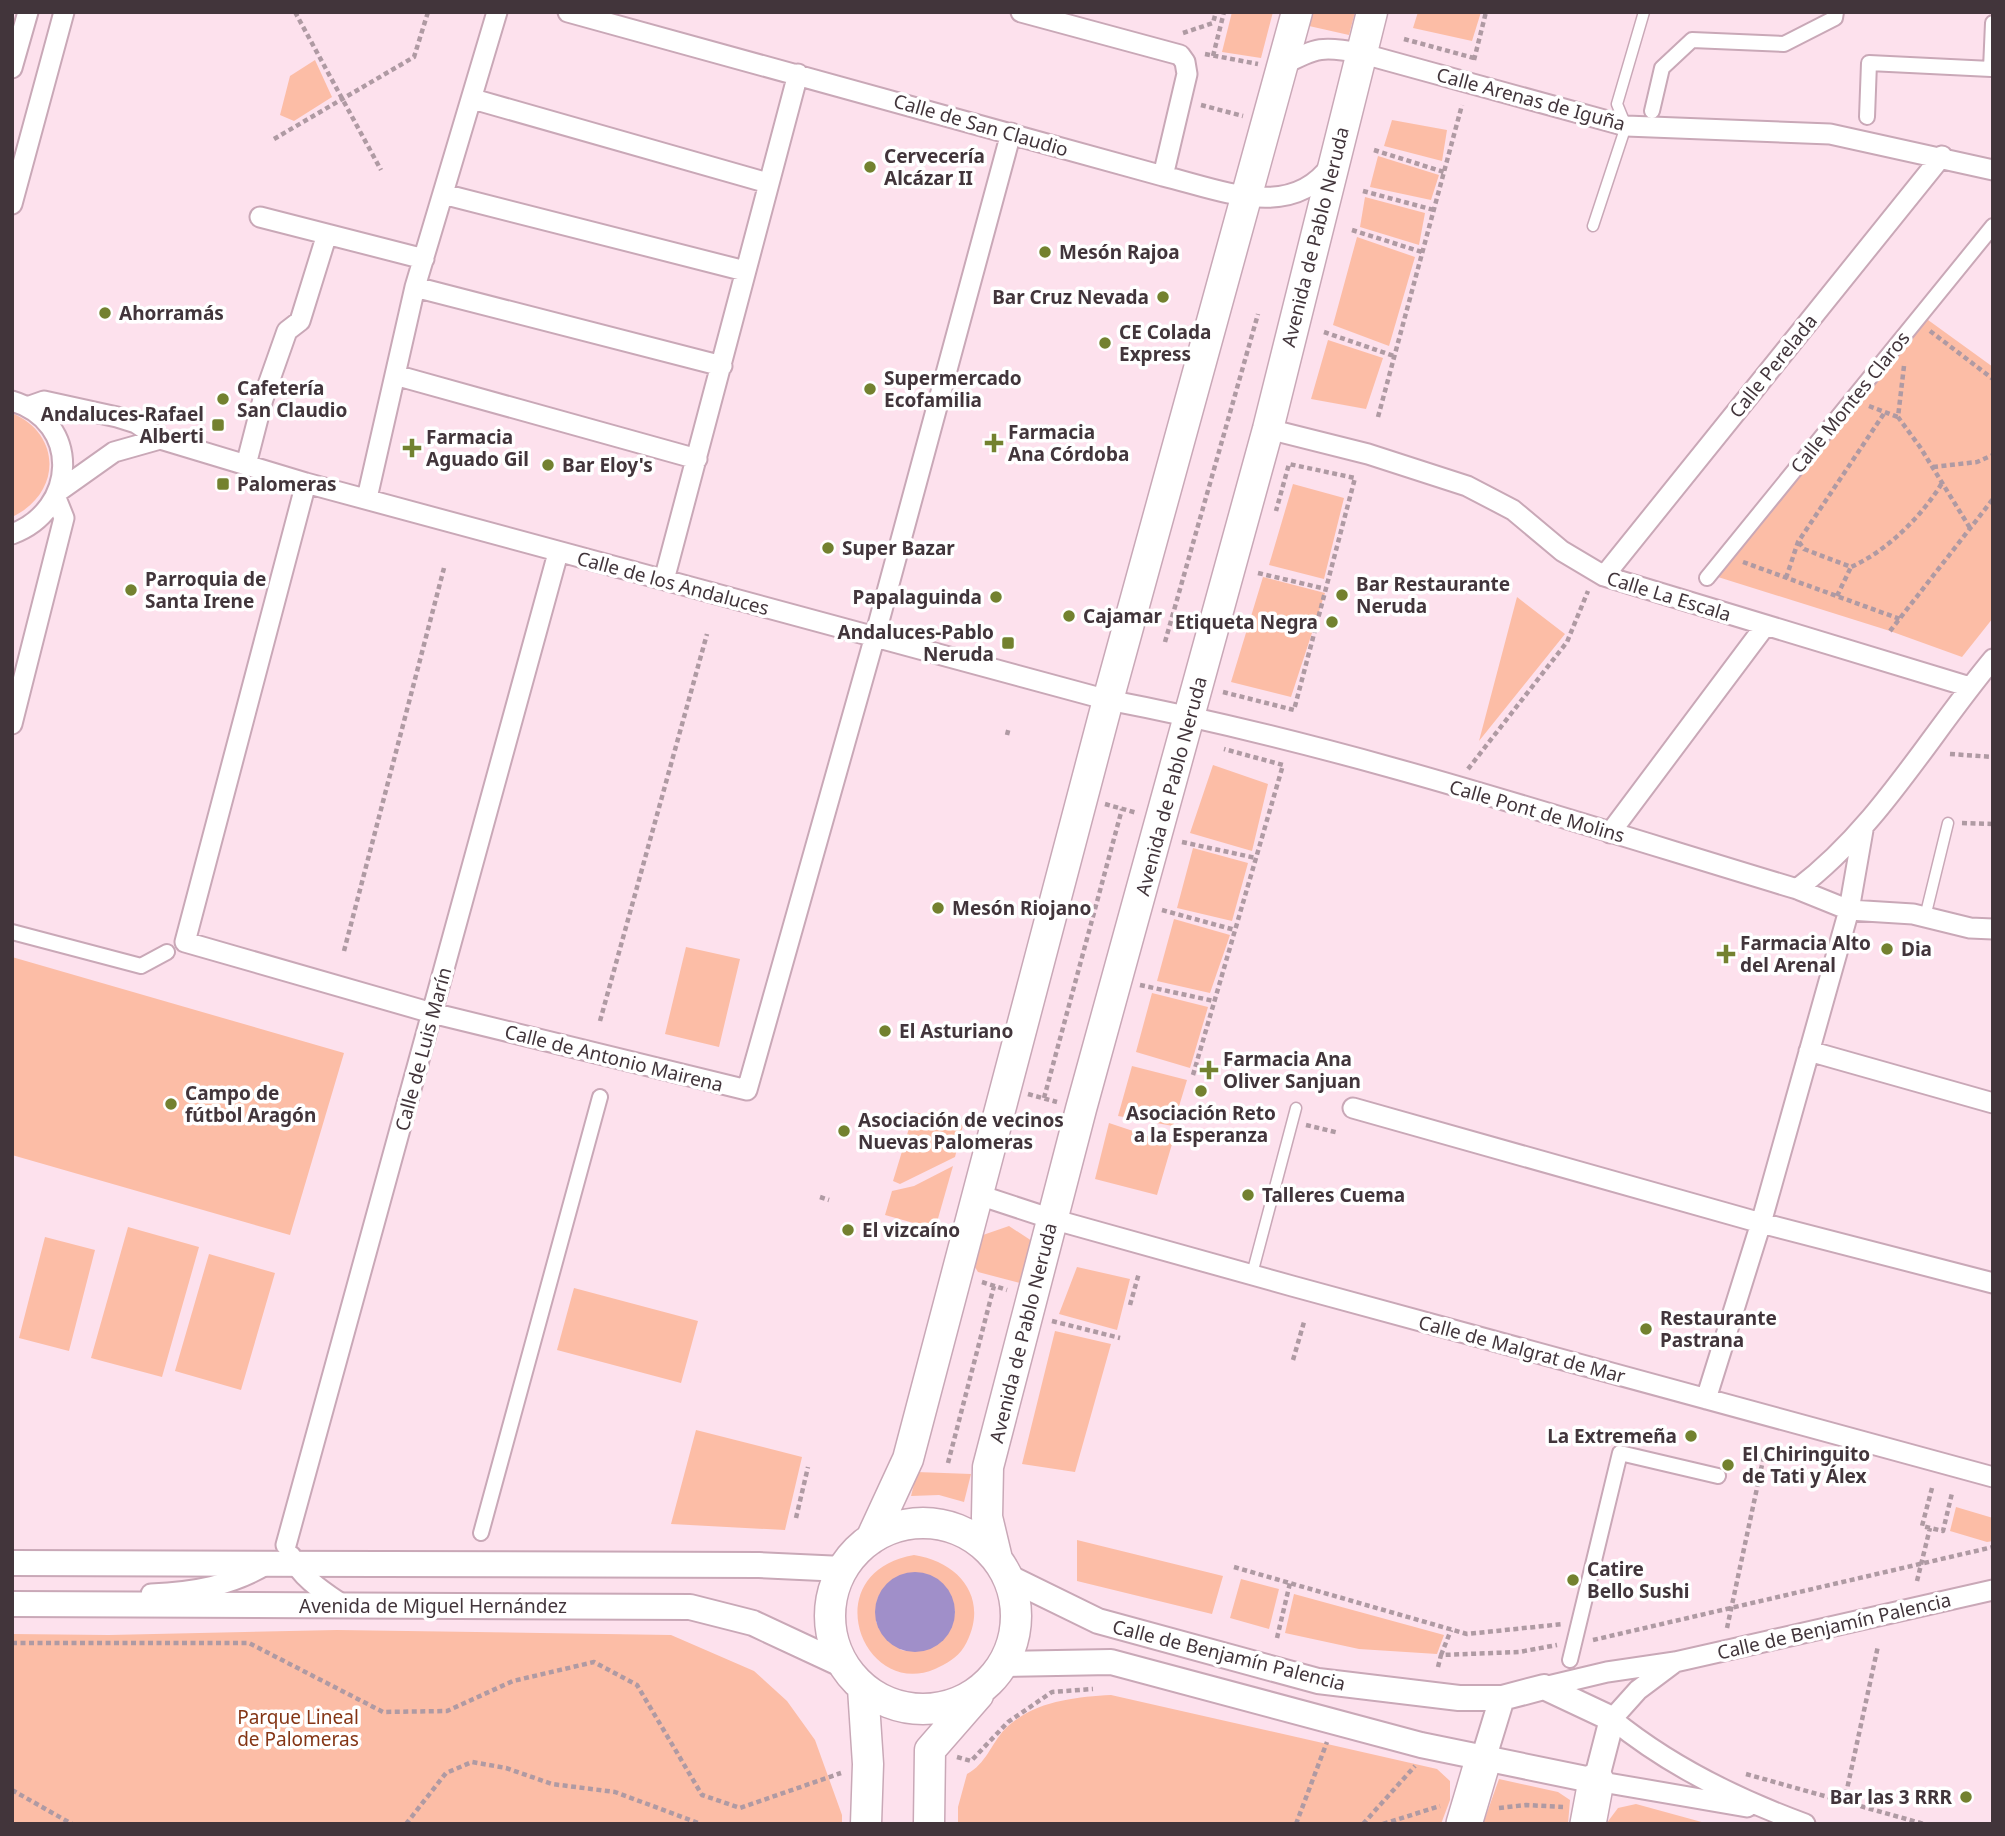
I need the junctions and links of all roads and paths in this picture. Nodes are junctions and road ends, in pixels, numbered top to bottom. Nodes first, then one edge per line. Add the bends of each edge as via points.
1 (28, 12) edge
2 (64, 12) edge
3 (295, 12) edge
4 (428, 12) edge
5 (497, 12) edge
6 (568, 12) edge
7 (1021, 12) edge
8 (1216, 12) edge
9 (1224, 12) edge
10 (1297, 12) edge
11 (1372, 12) edge
12 (1486, 12) edge
13 (1644, 12) edge
14 (1836, 12) edge
15 (625, 20) edge
16 (1993, 23) edge
17 (1177, 31) dead end
18 (1404, 39) dead end
19 (1360, 53) junction
20 (1205, 54) dead end
21 (1213, 56) junction
22 (1474, 58) junction
23 (1271, 65) junction
24 (12, 68) edge
25 (1472, 68) dead end
26 (798, 75) junction
27 (343, 98) junction
28 (473, 99) junction
29 (1198, 104) dead end
30 (1462, 105) dead end
31 (1652, 111) dead end
32 (1244, 117) dead end
33 (1867, 117) dead end
34 (1626, 126) junction
35 (1011, 133) junction
36 (274, 139) dead end
37 (1374, 150) dead end
38 (1942, 156) junction
39 (1334, 161) junction
40 (381, 170) dead end
41 (1993, 170) edge
42 (1444, 172) junction
43 (1163, 176) junction
44 (768, 183) junction
45 (1363, 191) dead end
46 (443, 194) junction
47 (1247, 196) junction
48 (12, 204) edge
49 (1434, 210) junction
50 (260, 217) dead end
51 (1593, 226) dead end
52 (1993, 226) edge
53 (1352, 230) dead end
54 (327, 234) junction
55 (1422, 252) junction
56 (424, 259) junction
57 (745, 271) junction
58 (415, 287) junction
59 (1258, 314) dead end
60 (1916, 320) junction
61 (1324, 332) dead end
62 (1931, 332) junction
63 (1924, 341) dead end
64 (1394, 356) junction
65 (1910, 359) dead end
66 (722, 366) junction
67 (395, 375) junction
68 (1993, 379) edge
69 (1852, 399) junction
70 (20, 404) edge
71 (1885, 412) junction
72 (1378, 417) dead end
73 (1898, 417) junction
74 (1268, 429) junction
75 (160, 439) junction
76 (1993, 454) edge
77 (696, 459) junction
78 (1289, 464) dead end
79 (246, 465) junction
80 (1932, 467) junction
81 (306, 483) junction
82 (1942, 483) junction
83 (57, 495) junction
84 (367, 498) junction
85 (1993, 499) edge
86 (1970, 528) junction
87 (12, 534) edge
88 (1798, 542) junction
89 (558, 553) junction
90 (1725, 556) junction
91 (1851, 567) junction
92 (444, 568) dead end
93 (1258, 573) dead end
94 (1604, 576) junction
95 (1707, 578) dead end
96 (1786, 578) junction
97 (664, 580) junction
98 (1326, 589) junction
99 (1588, 591) dead end
100 (1837, 596) junction
101 (1900, 619) junction
102 (1765, 626) junction
103 (1890, 631) dead end
104 (707, 634) dead end
105 (875, 636) junction
106 (1165, 642) dead end
107 (1993, 659) edge
108 (1970, 687) junction
109 (1223, 692) dead end
110 (1108, 700) junction
111 (1190, 715) junction
112 (12, 724) edge
113 (1009, 727) dead end
114 (1007, 735) dead end
115 (1221, 749) dead end
116 (1950, 754) dead end
117 (1993, 757) edge
118 (1463, 775) dead end
119 (1097, 802) dead end
120 (1122, 809) junction
121 (1140, 813) dead end
122 (1948, 823) joint
123 (1993, 824) edge
124 (1864, 830) junction
125 (1610, 832) junction
126 (1181, 841) dead end
127 (1256, 858) junction
128 (1797, 889) junction
129 (1161, 910) dead end
130 (1849, 910) junction
131 (1925, 917) junction
132 (1993, 929) edge
133 (1235, 930) junction
134 (12, 932) edge
135 (344, 951) dead end
136 (167, 952) dead end
137 (1140, 985) dead end
138 (1214, 1001) junction
139 (432, 1013) junction
140 (600, 1021) dead end
141 (1809, 1051) junction
142 (1193, 1075) dead end
143 (1020, 1092) dead end
144 (600, 1097) dead end
145 (1044, 1098) junction
146 (1062, 1103) dead end
147 (1993, 1103) edge
148 (1296, 1108) dead end
149 (1353, 1108) dead end
150 (1292, 1121) junction
151 (1339, 1133) dead end
152 (979, 1195) junction
153 (820, 1197) dead end
154 (829, 1200) dead end
155 (1052, 1219) junction
156 (872, 1220) dead end
157 (1761, 1223) junction
158 (869, 1231) dead end
159 (1139, 1273) dead end
160 (1252, 1275) junction
161 (969, 1278) dead end
162 (1993, 1283) edge
163 (994, 1286) junction
164 (1012, 1291) dead end
165 (1130, 1305) dead end
166 (1051, 1321) dead end
167 (1304, 1322) dead end
168 (1120, 1338) dead end
169 (1293, 1360) dead end
170 (1706, 1399) junction
171 (1766, 1446) dead end
172 (948, 1463) dead end
173 (808, 1467) dead end
174 (1718, 1476) dead end
175 (1993, 1477) edge
176 (1932, 1488) dead end
177 (1952, 1493) dead end
178 (796, 1518) dead end
179 (1930, 1528) junction
180 (481, 1533) dead end
181 (871, 1539) junction
182 (1993, 1547) edge
183 (290, 1555) junction
184 (12, 1563) edge
185 (231, 1564) junction
186 (268, 1564) junction
187 (1921, 1564) junction
188 (1234, 1567) dead end
189 (1002, 1568) junction
190 (843, 1569) junction
191 (1917, 1581) dead end
192 (1290, 1583) junction
193 (1993, 1590) edge
194 (12, 1602) edge
195 (343, 1605) junction
196 (1731, 1609) junction
197 (1580, 1622) junction
198 (1727, 1628) dead end
199 (1451, 1630) junction
200 (1277, 1637) dead end
201 (12, 1643) edge
202 (1574, 1643) junction
203 (1878, 1646) dead end
204 (1441, 1655) junction
205 (1570, 1660) dead end
206 (1675, 1662) junction
207 (843, 1665) junction
208 (1438, 1667) dead end
209 (996, 1673) junction
210 (1544, 1687) junction
211 (863, 1688) junction
212 (1103, 1688) dead end
213 (1502, 1698) junction
214 (1612, 1719) junction
215 (1314, 1737) dead end
216 (1327, 1741) junction
217 (1340, 1744) dead end
218 (930, 1750) junction
219 (1483, 1760) junction
220 (1404, 1761) dead end
221 (868, 1764) junction
222 (1738, 1772) dead end
223 (1597, 1781) junction
224 (12, 1790) edge
225 (1844, 1803) junction
226 (1769, 1811) junction
227 (1467, 1813) edge
228 (1581, 1816) edge
229 (72, 1824) edge
230 (406, 1824) edge
231 (701, 1824) edge
232 (866, 1824) edge
233 (929, 1824) edge
234 (1296, 1824) edge
235 (1363, 1824) edge
236 (1383, 1824) edge
237 (1805, 1824) edge
238 (1924, 1824) edge

1 - 24 street
2 - 48 street
3 - 27 path
4 - 27 path via 414,57
5 - 28 street
6 - 15 street, Calle de San Claudio
7 - 43 street via 1180,55 1187,74
8 - 17 path via 1213,23 1185,33
9 - 21 path
10 - 23 main road
11 - 19 main road, Avenida de Pablo Neruda
12 - 22 path
13 - 34 lane via 1617,104
14 - 31 street via 1835,18 1784,44 1692,40 1662,68
15 - 26 street, Calle de San Claudio
16 - 33 street via 1991,69 1869,63
18 - 22 path
19 - 23 street, Calle Arenas de Iguña via 1326,47
19 - 34 street, Calle Arenas de Iguña
19 - 39 main road, Avenida de Pablo Neruda
20 - 21 path
21 - 23 path
22 - 25 path
23 - 47 main road
26 - 35 street, Calle de San Claudio
26 - 44 street
27 - 36 path
27 - 40 path
28 - 44 street
28 - 46 street
29 - 32 path
30 - 42 path
34 - 38 street, Calle Arenas de Iguña via 1830,134
34 - 51 lane
35 - 43 street, Calle de San Claudio
35 - 105 street, Calle de Antonio Mairena
37 - 42 path
38 - 41 street, Calle Arenas de Iguña
38 - 94 street, Calle Perelada
39 - 47 street, Calle de San Claudio via 1302,191 1272,199
39 - 74 main road, Avenida de Pablo Neruda
42 - 49 path
43 - 47 street, Calle de San Claudio
44 - 57 street
45 - 49 path
46 - 56 street
46 - 57 street
47 - 110 main road
49 - 55 path
50 - 54 street
52 - 60 street, Calle Montes Claros
53 - 55 path
54 - 56 street
54 - 79 street via 300,321 287,331 263,399
55 - 64 path
56 - 58 street
57 - 66 street
58 - 66 street
58 - 67 street
59 - 106 path
60 - 62 path
60 - 69 street, Calle Montes Claros
61 - 64 path
62 - 63 path
62 - 68 path
64 - 72 path
65 - 73 path via 1903,368
66 - 77 street
67 - 77 street
67 - 84 street
69 - 71 path
69 - 90 street, Calle Montes Claros
70 - 75 street, Calle de los Andaluces via 44,401 117,417
70 - 83 street via 44,420 58,443 63,467
71 - 73 path
71 - 88 path
73 - 80 path
74 - 94 street, Calle La Escala via 1368,454 1467,486 1513,510 1562,551
74 - 111 main road, Avenida de Pablo Neruda
75 - 79 street, Calle de los Andaluces
75 - 83 street via 114,452
76 - 80 path via 1978,462
77 - 97 street
78 - 98 path via 1355,478
79 - 81 street, Calle de los Andaluces
80 - 82 path
81 - 84 street, Calle de los Andaluces
81 - 139 street, Calle de Antonio Mairena via 185,942
82 - 86 path
82 - 91 path via 1926,508 1866,560
83 - 87 street via 32,526
83 - 112 street via 64,518
84 - 89 street, Calle de los Andaluces
85 - 86 path
86 - 101 path
88 - 91 path via 1804,549
88 - 96 path
89 - 97 street, Calle de los Andaluces
89 - 139 street, Calle de Luis Marín
90 - 95 street, Calle Montes Claros
90 - 96 path
91 - 100 path
92 - 135 path
93 - 98 path
94 - 102 street, Calle La Escala
96 - 100 path
97 - 105 street, Calle de los Andaluces
98 - 109 path via 1294,710
99 - 118 path via 1567,642
100 - 101 path
101 - 103 path
102 - 108 street, Calle La Escala
102 - 125 street
104 - 140 path
105 - 110 street, Calle de los Andaluces
105 - 139 street, Calle de Antonio Mairena via 747,1090
107 - 108 street
108 - 124 street
110 - 111 street, Calle de los Andaluces
110 - 152 main road
111 - 125 street, Calle Pont de Molins
111 - 155 main road, Avenida de Pablo Neruda
113 - 114 path
115 - 127 path via 1283,765
116 - 117 path
119 - 120 path
120 - 121 path
120 - 145 path
122 - 123 path
122 - 131 lane
124 - 128 street
124 - 130 street
125 - 128 street, Calle Pont de Molins
126 - 127 path
127 - 133 path
128 - 130 street, Calle Pont de Molins
129 - 133 path
130 - 131 street, Calle Pont de Molins
130 - 141 street
131 - 132 street, Calle Pont de Molins
133 - 138 path
134 - 136 street via 141,966
137 - 138 path
138 - 142 path
139 - 183 street, Calle de Luis Marín
141 - 147 street
141 - 157 street
143 - 145 path
144 - 180 street
145 - 146 path
148 - 150 lane
149 - 157 street
150 - 151 path
150 - 160 lane
152 - 155 street, Calle de Malgrat de Mar
152 - 181 main road via 908,1459
153 - 154 path
155 - 160 street, Calle de Malgrat de Mar
155 - 189 main road, Avenida de Pablo Neruda via 988,1467 987,1517
156 - 158 path
157 - 162 street
157 - 170 street
159 - 165 path
160 - 170 street, Calle de Malgrat de Mar
161 - 163 path
163 - 164 path
163 - 172 path
166 - 168 path
167 - 169 path
170 - 175 street, Calle de Malgrat de Mar
171 - 196 path
173 - 178 path
174 - 197 street via 1620,1453
176 - 179 path via 1922,1526
177 - 179 path via 1942,1531
179 - 187 path
181 - 189 main road via 896,1527 924,1523 952,1527 977,1540
181 - 190 main road
182 - 187 path
183 - 185 street
183 - 186 street, Avenida de Miguel Hernández
183 - 190 street, Avenida de Miguel Hernández via 342,1566
183 - 195 street via 322,1591
184 - 185 street, Avenida de Miguel Hernández
185 - 186 street, Avenida de Miguel Hernández
186 - 194 street, Avenida de Miguel Hernández via 247,1576 196,1591
187 - 191 path
187 - 196 path
188 - 192 path
189 - 209 main road via 1015,1599 1016,1621 1012,1644
189 - 213 street, Calle de Benjamín Palencia via 1098,1622 1318,1681 1460,1698
190 - 207 main road via 833,1592 830,1617 833,1642
192 - 199 path
192 - 200 path
193 - 206 street, Calle de Benjamín Palencia
194 - 195 street, Avenida de Miguel Hernández
195 - 207 street, Avenida de Miguel Hernández via 690,1608 753,1623
196 - 198 path
196 - 202 path
197 - 199 path via 1467,1634
197 - 202 street
199 - 204 path
201 - 221 path via 249,1643 383,1712 447,1711 513,1681 594,1662 636,1685 702,1795 740,1808
202 - 204 path via 1519,1652
202 - 205 street
203 - 225 path
204 - 208 path
206 - 210 street, Calle de Benjamín Palencia
206 - 214 street, Calle de Benjamín Palencia via 1638,1690
207 - 211 main road
209 - 211 main road via 967,1698 941,1708 914,1709 887,1702
209 - 218 main road
209 - 219 street, Calle de Benjamín Palencia via 1111,1662
210 - 213 street, Calle de Benjamín Palencia
210 - 214 street
211 - 221 main road
212 - 218 path via 1052,1692 1008,1722 971,1761
213 - 219 street
214 - 223 street, Calle de Benjamín Palencia
214 - 226 street via 1646,1746
215 - 216 path
216 - 217 path
216 - 234 path
218 - 233 main road
219 - 223 street, Calle de Benjamín Palencia
219 - 227 highway
220 - 235 path via 1416,1764
221 - 232 main road
222 - 225 path
223 - 226 street
223 - 228 highway
224 - 229 path
225 - 238 path
226 - 237 street
227 - 228 path via 1526,1805
227 - 236 path
230 - 231 path via 446,1773 472,1762 552,1784 615,1792

